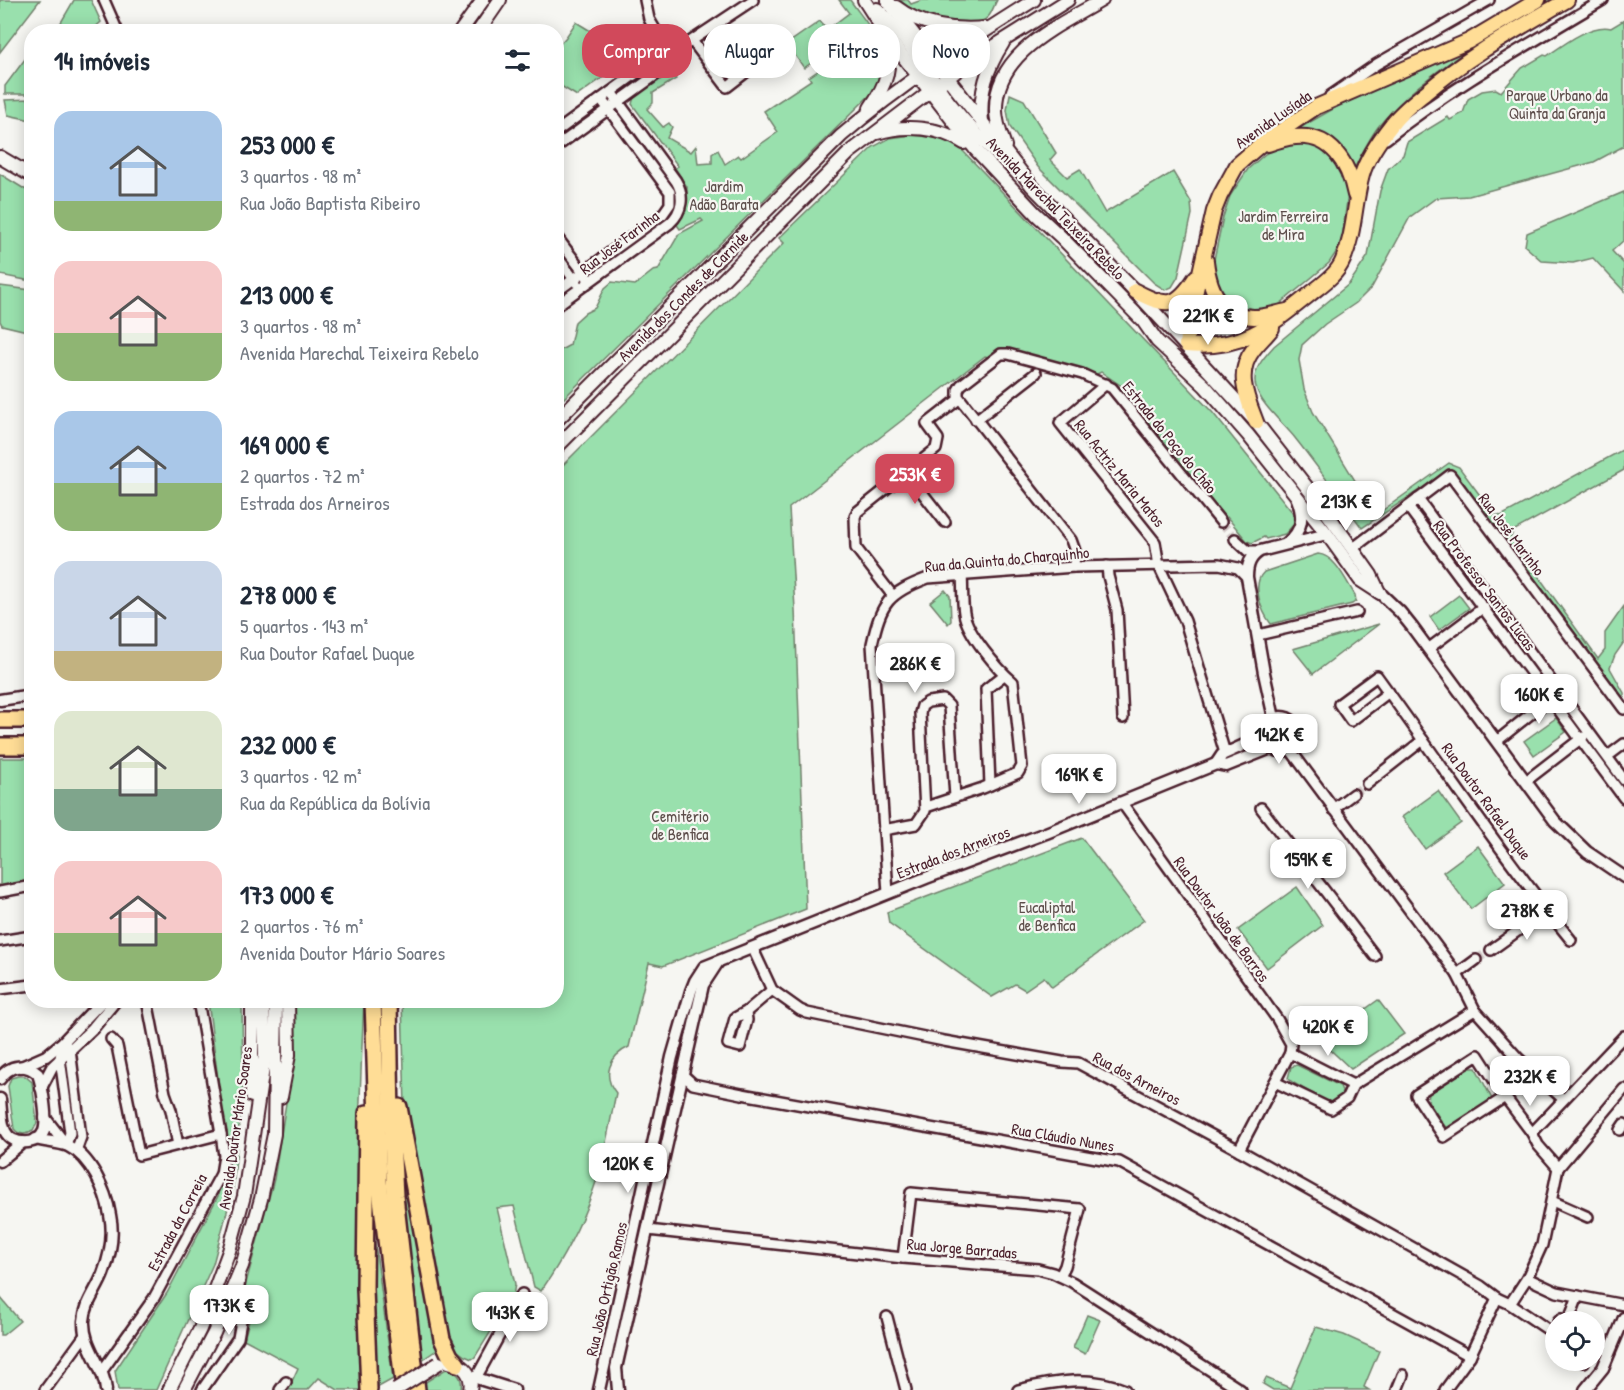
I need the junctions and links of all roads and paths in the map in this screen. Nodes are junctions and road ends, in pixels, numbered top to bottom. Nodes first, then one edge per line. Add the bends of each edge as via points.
1 (104, 0) edge
2 (483, 0) edge
3 (645, 0) edge
4 (753, 0) edge
5 (865, 0) edge
6 (887, 0) edge
7 (1034, 0) edge
8 (1068, 0) edge
9 (1102, 0) edge
10 (1489, 0) edge
11 (1538, 0) edge
12 (1567, 0) edge
13 (1603, 0) edge
14 (498, 1) edge
15 (114, 24) edge
16 (466, 24) edge
17 (483, 24) edge
18 (653, 24) edge
19 (880, 24) edge
20 (935, 24) edge
21 (990, 27) edge
22 (1052, 28) junction
23 (1010, 37) junction
24 (693, 42) joint
25 (912, 44) edge
26 (900, 47) edge
27 (912, 51) edge
28 (704, 56) edge
29 (912, 58) edge
30 (630, 78) edge
31 (651, 78) edge
32 (887, 78) edge
33 (917, 78) edge
34 (932, 78) edge
35 (932, 78) edge
36 (938, 86) junction
37 (611, 92) junction
38 (601, 99) junction
39 (618, 102) junction
40 (1316, 106) junction
41 (608, 109) junction
42 (864, 117) junction
43 (982, 124) junction
44 (564, 126) edge
45 (870, 136) junction
46 (564, 141) edge
47 (1379, 144) junction
48 (1260, 145) junction
49 (976, 150) junction
50 (1007, 153) junction
51 (0, 157) edge
52 (24, 171) edge
53 (1032, 186) junction
54 (1357, 203) junction
55 (564, 247) edge
56 (1205, 250) junction
57 (564, 266) edge
58 (1202, 267) junction
59 (583, 273) junction
60 (574, 279) junction
61 (590, 282) junction
62 (564, 286) edge
63 (581, 288) junction
64 (1135, 291) junction
65 (564, 300) edge
66 (1290, 311) junction
67 (1143, 321) junction
68 (1277, 321) junction
69 (1186, 345) junction
70 (1036, 373) dead end
71 (1106, 384) junction
72 (1205, 386) junction
73 (959, 399) junction
74 (564, 413) edge
75 (976, 420) junction
76 (1256, 422) junction
77 (564, 440) edge
78 (907, 473) junction
79 (1297, 498) junction
80 (1418, 499) junction
81 (1408, 507) junction
82 (1332, 519) junction
83 (945, 522) dead end
84 (1221, 522) tunnel mouth
85 (1327, 534) junction
86 (1235, 539) tunnel mouth
87 (1285, 545) junction
88 (1351, 548) junction
89 (1260, 551) junction
90 (1107, 566) junction
91 (1160, 566) junction
92 (1074, 567) junction
93 (962, 575) junction
94 (1247, 577) junction
95 (1380, 593) junction
96 (893, 596) junction
97 (1484, 607) junction
98 (1357, 612) dead end
99 (1258, 635) junction
100 (1428, 649) junction
101 (1004, 675) junction
102 (1560, 691) junction
103 (1389, 692) junction
104 (24, 696) edge
105 (1551, 698) junction
106 (0, 700) edge
107 (1624, 709) edge
108 (1123, 718) dead end
109 (1274, 718) junction
110 (0, 720) edge
111 (24, 720) edge
112 (1590, 733) junction
113 (1264, 736) junction
114 (1580, 739) junction
115 (1423, 740) junction
116 (1497, 741) junction
117 (1624, 744) edge
118 (3, 746) edge
119 (24, 746) edge
120 (1271, 748) junction
121 (1289, 748) junction
122 (1225, 753) junction
123 (1608, 756) junction
124 (1216, 764) junction
125 (1624, 780) edge
126 (1526, 781) junction
127 (1367, 784) tunnel mouth
128 (990, 785) junction
129 (1353, 794) tunnel mouth
130 (955, 797) junction
131 (1624, 798) edge
132 (1122, 803) junction
133 (926, 807) junction
134 (1261, 808) dead end
135 (1333, 809) junction
136 (883, 830) junction
137 (1624, 877) edge
138 (24, 888) edge
139 (0, 892) edge
140 (888, 894) junction
141 (1547, 910) junction
142 (24, 937) edge
143 (1571, 940) dead end
144 (0, 941) edge
145 (753, 949) junction
146 (1491, 950) tunnel mouth
147 (734, 955) joint
148 (1375, 956) dead end
149 (1476, 960) tunnel mouth
150 (718, 962) junction
151 (1457, 974) junction
152 (24, 986) edge
153 (0, 988) edge
154 (772, 990) junction
155 (97, 1008) edge
156 (109, 1008) edge
157 (149, 1008) edge
158 (199, 1008) edge
159 (252, 1008) edge
160 (263, 1008) edge
161 (276, 1008) edge
162 (288, 1008) edge
163 (373, 1008) edge
164 (389, 1008) edge
165 (1475, 1010) junction
166 (746, 1012) dead end
167 (1624, 1036) edge
168 (374, 1038) junction
169 (111, 1040) dead end
170 (389, 1042) junction
171 (66, 1046) junction
172 (1290, 1053) junction
173 (60, 1058) junction
174 (0, 1062) edge
175 (17, 1067) junction
176 (682, 1074) junction
177 (0, 1079) edge
178 (1275, 1082) junction
179 (1353, 1085) junction
180 (41, 1089) junction
181 (1624, 1089) edge
182 (1505, 1097) junction
183 (0, 1099) edge
184 (1563, 1099) junction
185 (45, 1118) junction
186 (2, 1126) edge
187 (1532, 1133) junction
188 (221, 1134) junction
189 (274, 1134) junction
190 (36, 1139) junction
191 (23, 1142) junction
192 (66, 1145) junction
193 (178, 1145) junction
194 (252, 1145) junction
195 (1239, 1150) junction
196 (76, 1151) junction
197 (0, 1161) edge
198 (1558, 1168) junction
199 (1552, 1201) junction
200 (1588, 1217) dead end
201 (648, 1230) junction
202 (903, 1258) junction
203 (242, 1266) junction
204 (1060, 1276) junction
205 (1527, 1278) junction
206 (522, 1294) dead end
207 (1578, 1296) junction
208 (1497, 1298) junction
209 (1510, 1304) junction
210 (1624, 1305) edge
211 (1572, 1311) edge
212 (887, 1317) dead end
213 (1624, 1318) edge
214 (1545, 1328) edge
215 (85, 1335) junction
216 (1470, 1356) junction
217 (457, 1364) junction
218 (102, 1371) junction
219 (1403, 1375) dead end
220 (473, 1377) junction
221 (286, 1382) dead end
222 (45, 1390) edge
223 (106, 1390) edge
224 (169, 1390) edge
225 (184, 1390) edge
226 (202, 1390) edge
227 (280, 1390) edge
228 (369, 1390) edge
229 (396, 1390) edge
230 (404, 1390) edge
231 (417, 1390) edge
232 (470, 1390) edge
233 (514, 1390) edge
234 (599, 1390) edge
235 (618, 1390) edge
236 (906, 1390) edge
237 (1018, 1390) edge
238 (1125, 1390) edge
239 (1241, 1390) edge
240 (1397, 1390) edge
241 (1445, 1390) edge
242 (1585, 1390) edge

1 - 15 street
2 - 16 main road
3 - 18 street
4 - 24 street
5 - 19 main road, Avenida Marechal Teixeira Rebelo
5 - 27 main road, Avenida Marechal Teixeira Rebelo
6 - 20 main road via 905,14
6 - 25 main road, Avenida Marechal Teixeira Rebelo
7 - 21 main road, Avenida dos Condes de Carnide
8 - 23 main road, Avenida dos Condes de Carnide
9 - 22 main road
10 - 40 street via 1350,81
11 - 40 main road, Avenida Lusíada via 1469,41
12 - 47 main road via 1443,78 1405,110
13 - 47 street via 1417,114
14 - 17 main road
22 - 23 main road
22 - 50 main road via 1018,56 1001,85 996,113
23 - 36 main road, Avenida dos Condes de Carnide
23 - 43 main road via 989,67 984,82
24 - 28 street
26 - 29 main road, Avenida Marechal Teixeira Rebelo
30 - 37 street
31 - 39 street
32 - 42 main road
33 - 42 main road, Avenida dos Condes de Carnide
34 - 36 main road, Avenida Marechal Teixeira Rebelo
35 - 36 main road, Avenida Marechal Teixeira Rebelo
36 - 43 main road, Avenida Marechal Teixeira Rebelo
36 - 45 main road, Avenida dos Condes de Carnide
36 - 49 main road, Avenida Marechal Teixeira Rebelo
36 - 53 main road, Avenida Marechal Teixeira Rebelo via 991,149
37 - 38 street
37 - 39 street, Rua José Farinha
38 - 41 street, Rua José Farinha
38 - 44 street
39 - 41 street
39 - 61 street, Rua José Farinha via 679,186 681,204 670,223
40 - 48 main road, Avenida Lusíada
41 - 46 street
41 - 59 street, Rua José Farinha via 670,192 670,204 663,214
42 - 74 main road, Avenida dos Condes de Carnide via 812,164
43 - 50 main road, Avenida Marechal Teixeira Rebelo
45 - 49 main road via 892,129 935,130
45 - 77 main road, Avenida dos Condes de Carnide via 825,176
47 - 54 main road via 1362,174
48 - 54 main road via 1296,137 1328,145 1343,159
48 - 56 main road, Avenida Lusíada via 1237,165 1229,178 1214,211
49 - 67 main road, Avenida Marechal Teixeira Rebelo
50 - 53 main road, Avenida Marechal Teixeira Rebelo
51 - 52 main road
53 - 64 main road, Avenida Marechal Teixeira Rebelo
54 - 66 main road via 1342,263 1329,280
55 - 59 street
56 - 58 main road, Avenida Lusíada
56 - 66 main road via 1210,285 1225,307 1252,317
57 - 60 street
58 - 64 main road via 1185,293 1173,302 1158,302
58 - 69 main road, Avenida Lusíada
59 - 60 street, Rua José Farinha
59 - 61 street
60 - 62 street, Rua José Farinha
60 - 63 street
61 - 63 street, Rua José Farinha
63 - 65 street, Rua José Farinha
64 - 69 main road, Avenida Marechal Teixeira Rebelo
66 - 68 main road
67 - 69 main road via 1169,340
67 - 72 main road, Avenida Marechal Teixeira Rebelo via 1157,341
68 - 69 main road via 1240,340 1211,346
68 - 76 main road via 1252,351 1243,373
69 - 72 main road via 1190,364
69 - 76 main road, Avenida Marechal Teixeira Rebelo
70 - 75 street
71 - 73 street, Estrada do Poço do Chão via 1005,354 961,385
71 - 84 street, Estrada do Poço do Chão
71 - 91 street, Rua Actriz Maria Matos via 1060,423 1155,542
72 - 79 main road, Avenida Marechal Teixeira Rebelo
73 - 75 street
73 - 78 street via 927,424 938,446
75 - 92 street via 1071,540
76 - 82 main road, Avenida Marechal Teixeira Rebelo
78 - 83 street
78 - 96 street via 857,512 854,520 856,548
79 - 85 main road, Avenida Marechal Teixeira Rebelo
79 - 87 street via 1302,523
80 - 81 street, Rua José Marinho
80 - 102 street, Rua Professor Santos Lucas
80 - 107 street, Rua José Marinho via 1450,475
81 - 88 street, Rua José Marinho
81 - 97 street, Rua Professor Santos Lucas
82 - 85 main road
82 - 88 main road, Avenida Marechal Teixeira Rebelo
85 - 87 street
85 - 88 main road via 1337,535
85 - 95 main road, Avenida Marechal Teixeira Rebelo via 1360,580
86 - 89 street via 1248,550
87 - 89 street
88 - 95 main road, Avenida Marechal Teixeira Rebelo
89 - 94 street via 1249,562
90 - 91 street, Rua da Quinta do Charquinho
90 - 92 street, Rua da Quinta do Charquinho
90 - 108 street via 1118,610
91 - 94 street, Rua da Quinta do Charquinho via 1230,565
91 - 122 street via 1185,621
92 - 93 street, Rua da Quinta do Charquinho
93 - 96 street, Rua da Quinta do Charquinho via 928,578
93 - 101 street via 964,615
94 - 99 street
95 - 100 street
96 - 136 street via 883,607 872,644
97 - 100 street
97 - 105 street, Rua Professor Santos Lucas
98 - 99 street
99 - 109 street
100 - 116 street
101 - 128 street via 986,689
101 - 128 street via 1013,682 1022,766 1018,773
102 - 105 street
102 - 112 street, Rua Professor Santos Lucas
103 - 103 street, Rua Doutor Rafael Duque via 1351,721 1340,704 1377,676
103 - 115 street, Rua Doutor Rafael Duque
104 - 106 street
105 - 114 street, Rua Professor Santos Lucas
105 - 116 street
109 - 113 street via 1265,727
109 - 121 street via 1288,718 1297,728 1298,737
110 - 111 highway
112 - 114 street
112 - 123 street, Rua Professor Santos Lucas
113 - 120 street
113 - 122 street, Estrada dos Arneiros
114 - 126 street
114 - 131 street, Rua Professor Santos Lucas
115 - 127 street, Rua Doutor Rafael Duque
115 - 141 street, Rua Doutor Rafael Duque
116 - 126 street
117 - 123 street
118 - 119 highway
120 - 121 street
120 - 124 street, Estrada dos Arneiros via 1226,766
121 - 135 street
122 - 124 street, Estrada dos Arneiros
123 - 125 street, Rua Professor Santos Lucas
124 - 132 street, Estrada dos Arneiros
126 - 137 street via 1574,841
128 - 130 street
129 - 135 street
130 - 133 street
130 - 133 street via 949,706 943,700 928,702 920,713
132 - 140 street, Estrada dos Arneiros
132 - 172 street, Rua Doutor João de Barros via 1276,1019 1291,1044
133 - 136 street via 916,824
134 - 148 street
135 - 151 street
136 - 140 street
138 - 139 street
140 - 145 street, Estrada dos Arneiros
141 - 143 street, Rua Doutor Rafael Duque
141 - 146 street
142 - 144 street
145 - 147 street, Estrada dos Arneiros
145 - 154 street, Rua dos Arneiros
147 - 150 street, Rua João Ortigão Ramos
149 - 151 street
150 - 176 street, Rua João Ortigão Ramos via 703,985
150 - 234 street, Rua João Ortigão Ramos via 704,968 694,981 677,1038
151 - 165 street
152 - 153 street
154 - 166 street
154 - 195 street, Rua dos Arneiros via 807,1013 944,1041 1078,1062
155 - 171 street
156 - 171 street via 93,1028
157 - 193 street
158 - 188 street, Estrada da Correia
159 - 194 main road
160 - 194 main road, Avenida Doutor Mário Soares via 265,1054
161 - 189 main road, Avenida Doutor Mário Soares
162 - 189 main road via 289,1054
163 - 168 highway
164 - 170 highway
165 - 179 street
165 - 184 street via 1518,1058
167 - 184 street
168 - 228 highway via 366,1153
168 - 230 highway via 379,1181
169 - 193 street via 117,1046 139,1155
170 - 217 highway via 442,1339
170 - 231 highway via 395,1196
171 - 173 street
171 - 175 street
171 - 196 street via 81,1137
172 - 178 street
172 - 179 street
173 - 180 street
173 - 192 street via 70,1133
174 - 175 street
175 - 177 street
175 - 180 street via 38,1074
176 - 201 street, Rua João Ortigão Ramos
176 - 216 street, Rua Cláudio Nunes via 693,1084 732,1092 1119,1162
178 - 179 street via 1331,1109 1347,1098
178 - 195 street
180 - 185 street
181 - 198 street
182 - 182 street via 1478,1055 1416,1095 1444,1137
182 - 187 street
183 - 186 street
184 - 187 street
185 - 190 street via 43,1133
185 - 192 street
186 - 191 street via 9,1137
187 - 198 street
188 - 193 street
188 - 218 street, Estrada da Correia via 223,1164 216,1184 154,1298
189 - 203 main road, Avenida Doutor Mário Soares
190 - 191 street
190 - 192 street
191 - 197 street
192 - 196 street
194 - 224 main road, Avenida Doutor Mário Soares via 229,1251 200,1329
195 - 208 street, Rua dos Arneiros
196 - 215 street via 101,1186 110,1215 111,1246 103,1275 87,1303
198 - 199 street
199 - 200 street
199 - 205 street via 1542,1245
201 - 202 street, Rua Jorge Barradas
201 - 235 street, Rua João Ortigão Ramos via 616,1368
202 - 204 street, Rua Jorge Barradas via 1038,1269
202 - 204 street via 911,1193 1080,1209
203 - 225 main road, Avenida Doutor Mário Soares via 214,1334
203 - 226 street, Avenida Doutor Mário Soares via 238,1338
204 - 239 street, Rua Jorge Barradas
205 - 207 street via 1557,1292
205 - 209 street
206 - 220 street
207 - 210 street
207 - 211 street
208 - 209 street, Rua dos Arneiros
208 - 216 street
209 - 214 street
212 - 236 street
213 - 242 street via 1603,1368
215 - 218 street
215 - 222 street
216 - 241 street
217 - 220 main road
217 - 229 main road, bridge via 439,1363
218 - 223 street
219 - 240 street
220 - 232 main road
220 - 233 street
221 - 227 street
237 - 238 street via 1071,1379

